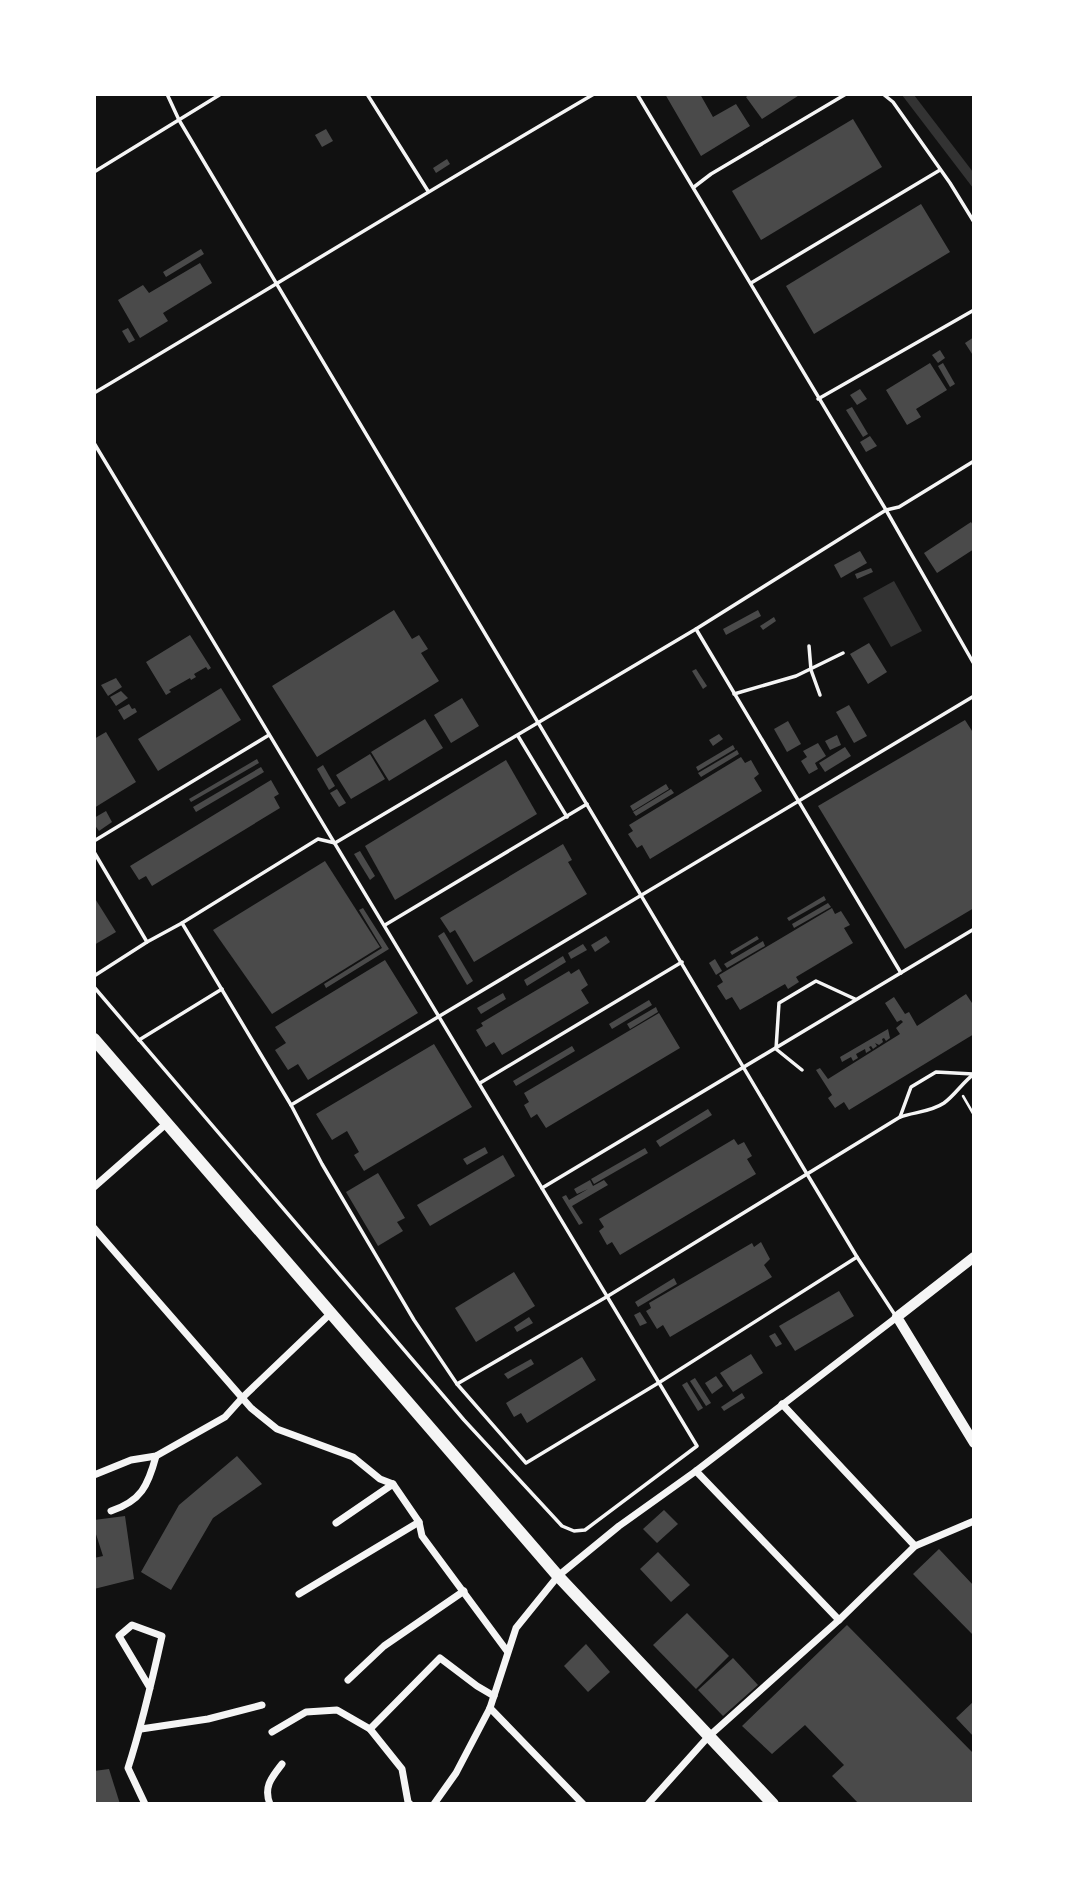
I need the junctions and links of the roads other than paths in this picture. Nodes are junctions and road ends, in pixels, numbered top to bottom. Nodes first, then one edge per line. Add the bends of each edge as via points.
1 (166, 94) edge
2 (221, 94) edge
3 (367, 94) edge
4 (594, 94) edge
5 (637, 94) edge
6 (846, 94) edge
7 (883, 94) edge
8 (179, 120) junction
9 (940, 170) junction
10 (94, 172) edge
11 (694, 187) junction
12 (428, 191) junction
13 (974, 222) edge
14 (751, 284) junction
15 (278, 285) junction
16 (974, 310) edge
17 (94, 393) edge
18 (818, 399) junction
19 (94, 443) edge
20 (974, 461) edge
21 (886, 510) junction
22 (695, 629) junction
23 (808, 646) dead end
24 (843, 653) dead end
25 (974, 664) edge
26 (811, 670) junction
27 (734, 694) junction
28 (820, 695) dead end
29 (974, 696) edge
30 (540, 723) junction
31 (270, 735) junction
32 (518, 736) junction
33 (797, 801) junction
34 (588, 803) junction
35 (567, 817) junction
36 (94, 841) edge
37 (335, 843) junction
38 (94, 852) edge
39 (643, 894) junction
40 (183, 923) junction
41 (386, 925) junction
42 (974, 929) edge
43 (147, 942) junction
44 (682, 962) junction
45 (901, 973) junction
46 (94, 976) edge
47 (94, 987) edge
48 (222, 989) junction
49 (856, 1000) junction
50 (440, 1015) junction
51 (94, 1039) edge
52 (139, 1040) junction
53 (776, 1049) junction
54 (743, 1066) junction
55 (802, 1070) dead end
56 (973, 1074) edge
57 (480, 1083) junction
58 (291, 1105) junction
59 (900, 1117) junction
60 (168, 1123) junction
61 (807, 1174) junction
62 (94, 1187) edge
63 (542, 1188) junction
64 (94, 1228) edge
65 (857, 1257) junction
66 (974, 1257) edge
67 (608, 1296) junction
68 (331, 1312) junction
69 (897, 1317) junction
70 (660, 1382) junction
71 (457, 1384) junction
72 (243, 1396) junction
73 (782, 1404) junction
74 (969, 1426) edge
75 (974, 1443) edge
76 (156, 1456) junction
77 (696, 1471) junction
78 (95, 1475) edge
79 (393, 1484) junction
80 (111, 1511) dead end
81 (974, 1521) edge
82 (419, 1522) junction
83 (336, 1523) dead end
84 (915, 1546) junction
85 (558, 1576) junction
86 (464, 1591) junction
87 (299, 1594) dead end
88 (839, 1620) junction
89 (507, 1651) junction
90 (348, 1681) dead end
91 (150, 1688) junction
92 (494, 1696) junction
93 (262, 1705) dead end
94 (490, 1708) junction
95 (141, 1729) junction
96 (370, 1729) junction
97 (272, 1732) dead end
98 (708, 1737) junction
99 (282, 1764) dead end
100 (145, 1804) edge
101 (270, 1804) edge
102 (410, 1804) edge
103 (434, 1804) edge
104 (583, 1804) edge
105 (648, 1804) edge
106 (773, 1804) edge

1 - 8 lane
2 - 8 lane
3 - 12 lane
4 - 12 lane
5 - 11 lane
6 - 11 lane
7 - 9 lane
8 - 10 lane
8 - 15 lane
9 - 13 lane
9 - 14 lane
11 - 14 lane
12 - 15 lane
14 - 18 lane
15 - 17 lane
15 - 30 lane
16 - 18 lane
18 - 21 lane
19 - 31 lane
20 - 21 lane via 899,507
21 - 22 lane
21 - 25 lane
22 - 27 lane
22 - 30 lane
23 - 26 lane
24 - 26 lane
26 - 27 lane
26 - 28 lane
27 - 33 lane
29 - 33 lane
30 - 32 lane
30 - 34 lane
31 - 36 lane
31 - 37 lane
32 - 35 lane
32 - 37 lane
33 - 39 lane
33 - 45 lane
34 - 35 lane
34 - 39 lane
35 - 41 lane
37 - 40 lane via 318,839
37 - 41 lane
38 - 43 lane
39 - 44 lane
39 - 50 lane
40 - 43 lane
40 - 48 lane
41 - 50 lane
42 - 45 lane
43 - 46 lane
44 - 54 lane
44 - 57 lane
45 - 49 lane
47 - 52 lane
48 - 52 lane
48 - 58 lane
49 - 53 lane
49 - 53 lane via 816,981 779,1003
50 - 57 lane
50 - 58 lane
51 - 60 main road
52 - 70 lane via 464,1420 562,1526 585,1530 697,1446
53 - 54 lane
53 - 55 lane
54 - 61 lane
54 - 63 lane
56 - 59 lane via 946,1102
56 - 59 lane via 936,1072 911,1087
57 - 63 lane
58 - 71 lane via 414,1320
59 - 61 lane
60 - 62 street
60 - 68 main road
61 - 65 lane
61 - 67 lane
63 - 67 lane
64 - 72 street
65 - 69 lane
65 - 70 lane
66 - 69 street
67 - 70 lane
67 - 71 lane
68 - 72 street
68 - 85 main road
69 - 73 street
69 - 74 street
70 - 71 lane via 526,1463
72 - 76 street via 225,1418
72 - 79 street via 277,1429 353,1457
73 - 77 street
73 - 84 street
74 - 75 street
76 - 78 street via 131,1460
76 - 80 street via 149,1481 131,1504
77 - 85 street
77 - 88 street
79 - 82 street
79 - 83 street
81 - 84 street
82 - 86 street via 422,1536
82 - 87 street
84 - 88 street
85 - 89 street via 516,1628
85 - 98 main road
86 - 89 street
86 - 90 street via 384,1646
88 - 98 street
89 - 92 street
91 - 91 street via 162,1636 132,1625 119,1636
91 - 95 street
92 - 94 street
92 - 96 street via 440,1658
93 - 95 street
94 - 103 street
94 - 104 street
95 - 100 street via 128,1768
96 - 97 street via 337,1710 306,1712
96 - 102 street via 402,1769
98 - 105 street
98 - 106 main road
99 - 101 street via 269,1781

